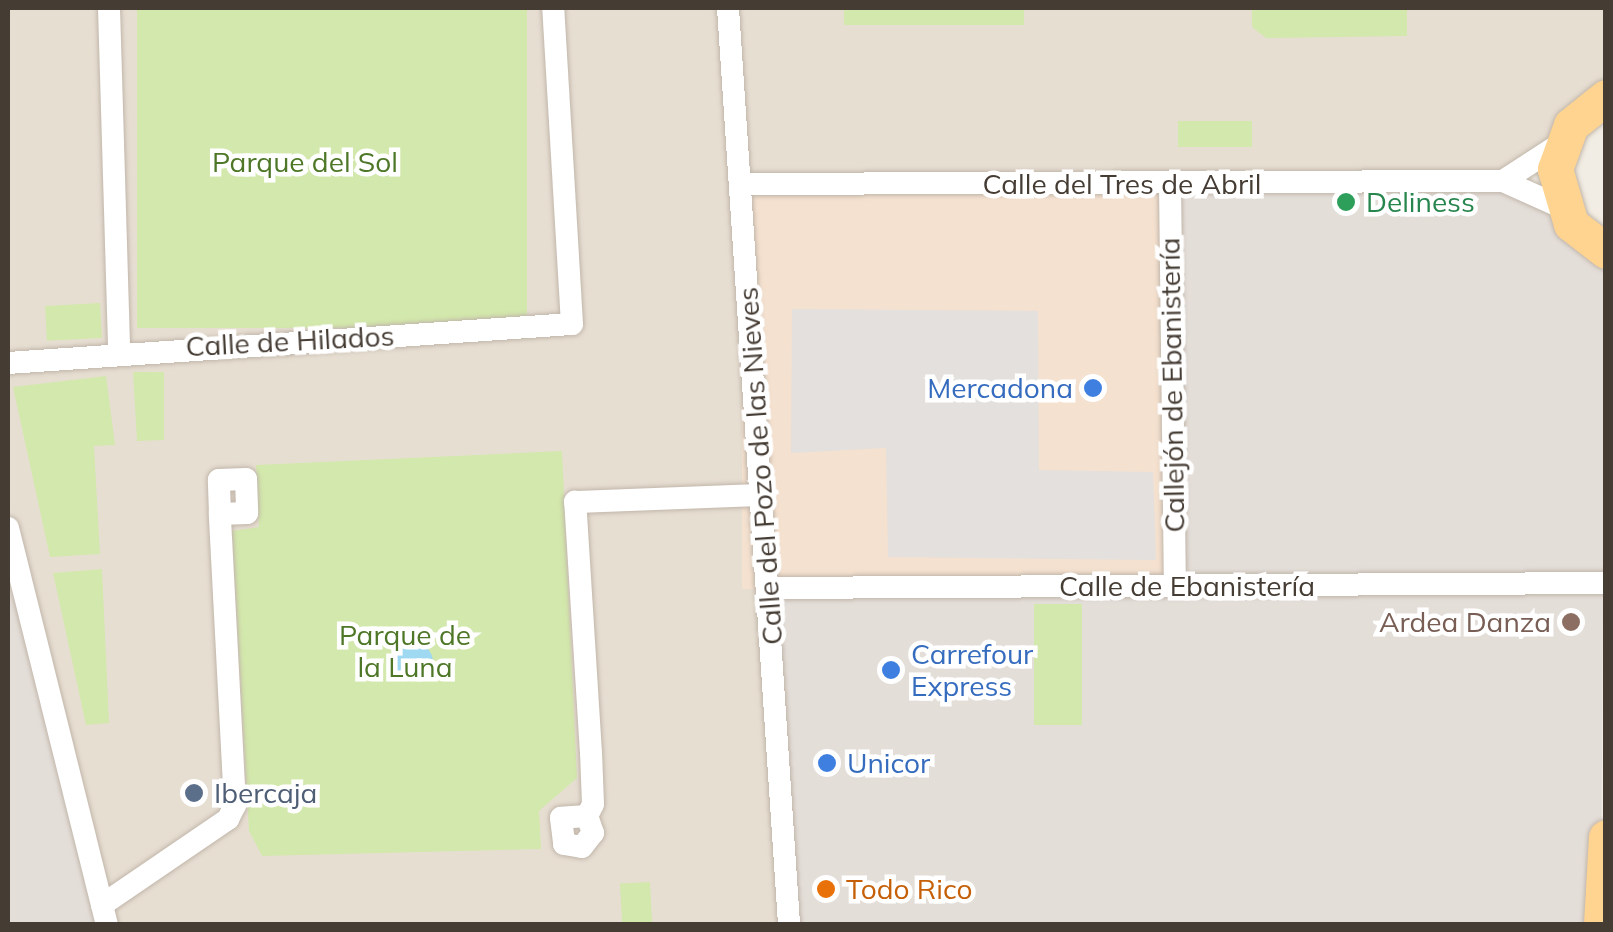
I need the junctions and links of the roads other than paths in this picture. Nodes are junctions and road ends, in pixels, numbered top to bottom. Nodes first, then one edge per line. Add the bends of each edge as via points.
1 (109, 8) edge
2 (553, 8) edge
3 (728, 8) edge
4 (1603, 95) edge
5 (1560, 144) junction
6 (1503, 181) junction
7 (742, 184) junction
8 (1170, 184) junction
9 (1561, 207) junction
10 (1604, 254) edge
11 (120, 352) junction
12 (8, 363) edge
13 (761, 495) junction
14 (220, 514) dead end
15 (8, 528) edge
16 (1606, 583) edge
17 (1175, 585) junction
18 (769, 588) junction
19 (587, 816) dead end
20 (1606, 837) edge
21 (104, 915) edge
22 (788, 924) edge
23 (1602, 924) edge

1 - 11 street
2 - 11 street, Calle de Hilados via 572,324
3 - 7 street, Calle del Pozo de las Nieves
4 - 5 main road
5 - 6 street
5 - 9 main road via 1555,169
6 - 8 street, Calle del Tres de Abril
6 - 9 street, Calle del Tres de Abril
7 - 8 street, Calle del Tres de Abril
7 - 13 street, Calle del Pozo de las Nieves
8 - 17 street, Callejón de Ebanistería
9 - 10 main road
11 - 12 street, Calle de Hilados
13 - 18 street, Calle del Pozo de las Nieves
13 - 19 street via 575,502 591,753
14 - 21 street via 234,804 228,819
15 - 21 street
16 - 17 street, Calle de Ebanistería
17 - 18 street, Calle de Ebanistería
18 - 22 street, Calle del Pozo de las Nieves
20 - 23 main road

